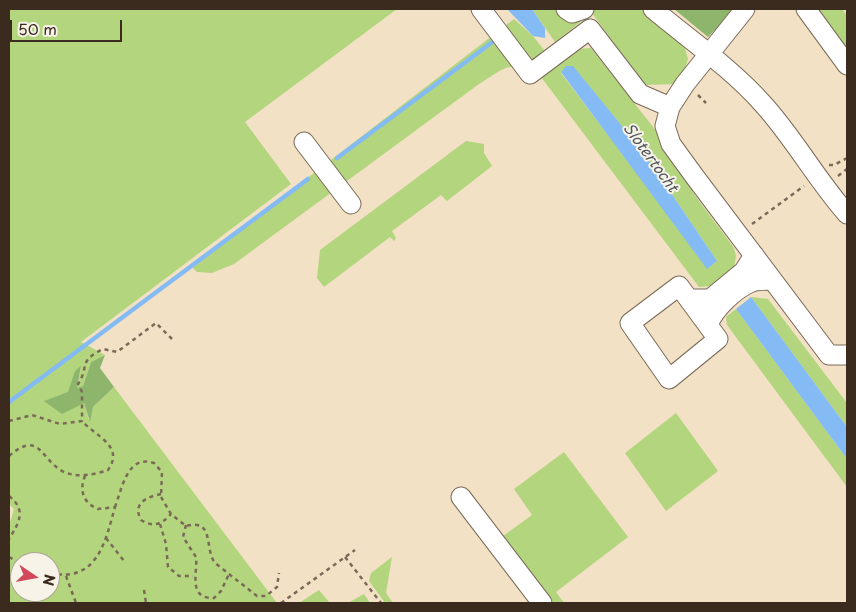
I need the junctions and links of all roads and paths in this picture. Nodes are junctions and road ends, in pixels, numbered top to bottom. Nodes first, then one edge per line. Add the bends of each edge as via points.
1 (481, 9) edge
2 (566, 9) edge
3 (584, 9) edge
4 (653, 9) edge
5 (745, 9) edge
6 (806, 9) edge
7 (708, 54) junction
8 (847, 64) edge
9 (670, 107) junction
10 (304, 142) dead end
11 (818, 177) junction
12 (350, 204) dead end
13 (847, 214) edge
14 (738, 235) junction
15 (754, 255) junction
16 (772, 280) junction
17 (689, 300) junction
18 (708, 325) junction
19 (173, 340) dead end
20 (847, 355) edge
21 (9, 421) edge
22 (82, 421) junction
23 (9, 456) edge
24 (85, 476) junction
25 (162, 494) junction
26 (9, 496) edge
27 (461, 497) dead end
28 (114, 508) junction
29 (171, 514) junction
30 (160, 524) junction
31 (186, 525) junction
32 (106, 538) junction
33 (9, 539) edge
34 (355, 550) dead end
35 (345, 557) junction
36 (124, 561) dead end
37 (279, 573) dead end
38 (230, 574) junction
39 (60, 575) edge
40 (66, 576) junction
41 (194, 576) junction
42 (144, 590) dead end
43 (76, 603) edge
44 (146, 603) edge
45 (281, 603) edge
46 (381, 603) edge
47 (542, 603) edge

1 - 9 lane via 528,81 590,29 640,94
2 - 3 lane via 572,13
4 - 7 lane
5 - 7 lane
6 - 8 lane
7 - 9 lane
7 - 11 lane via 734,74 763,104 791,137
9 - 14 lane via 665,126 671,144
10 - 12 lane
11 - 13 lane
11 - 14 path
14 - 15 lane
15 - 16 lane
15 - 17 lane via 744,271 710,299
16 - 18 lane via 746,286 717,308
16 - 20 lane via 829,355
17 - 18 lane
17 - 18 lane via 679,286 630,323 669,379 718,339
19 - 22 path via 156,323 117,352 103,349 88,358 78,384 82,392
21 - 22 path via 32,415 60,424
22 - 24 path via 107,442 113,455 108,470
23 - 24 path via 22,447 36,447 60,470
24 - 28 path via 82,489 86,501 98,509
25 - 28 path via 162,472 154,463 141,461 131,467
25 - 29 path
25 - 30 path via 143,500 138,510 142,520
26 - 33 path via 17,502 20,512
27 - 47 lane
28 - 32 path
29 - 30 path
29 - 31 path
30 - 41 path via 168,567 179,576
31 - 38 path via 198,524 203,528 211,557
31 - 41 path via 183,537 196,556
32 - 36 path
32 - 40 path via 96,560
34 - 35 path
35 - 45 path
35 - 46 path
37 - 38 path via 276,587 266,596 257,596
38 - 41 path via 214,598 202,596
39 - 40 path
40 - 43 path
42 - 44 path

